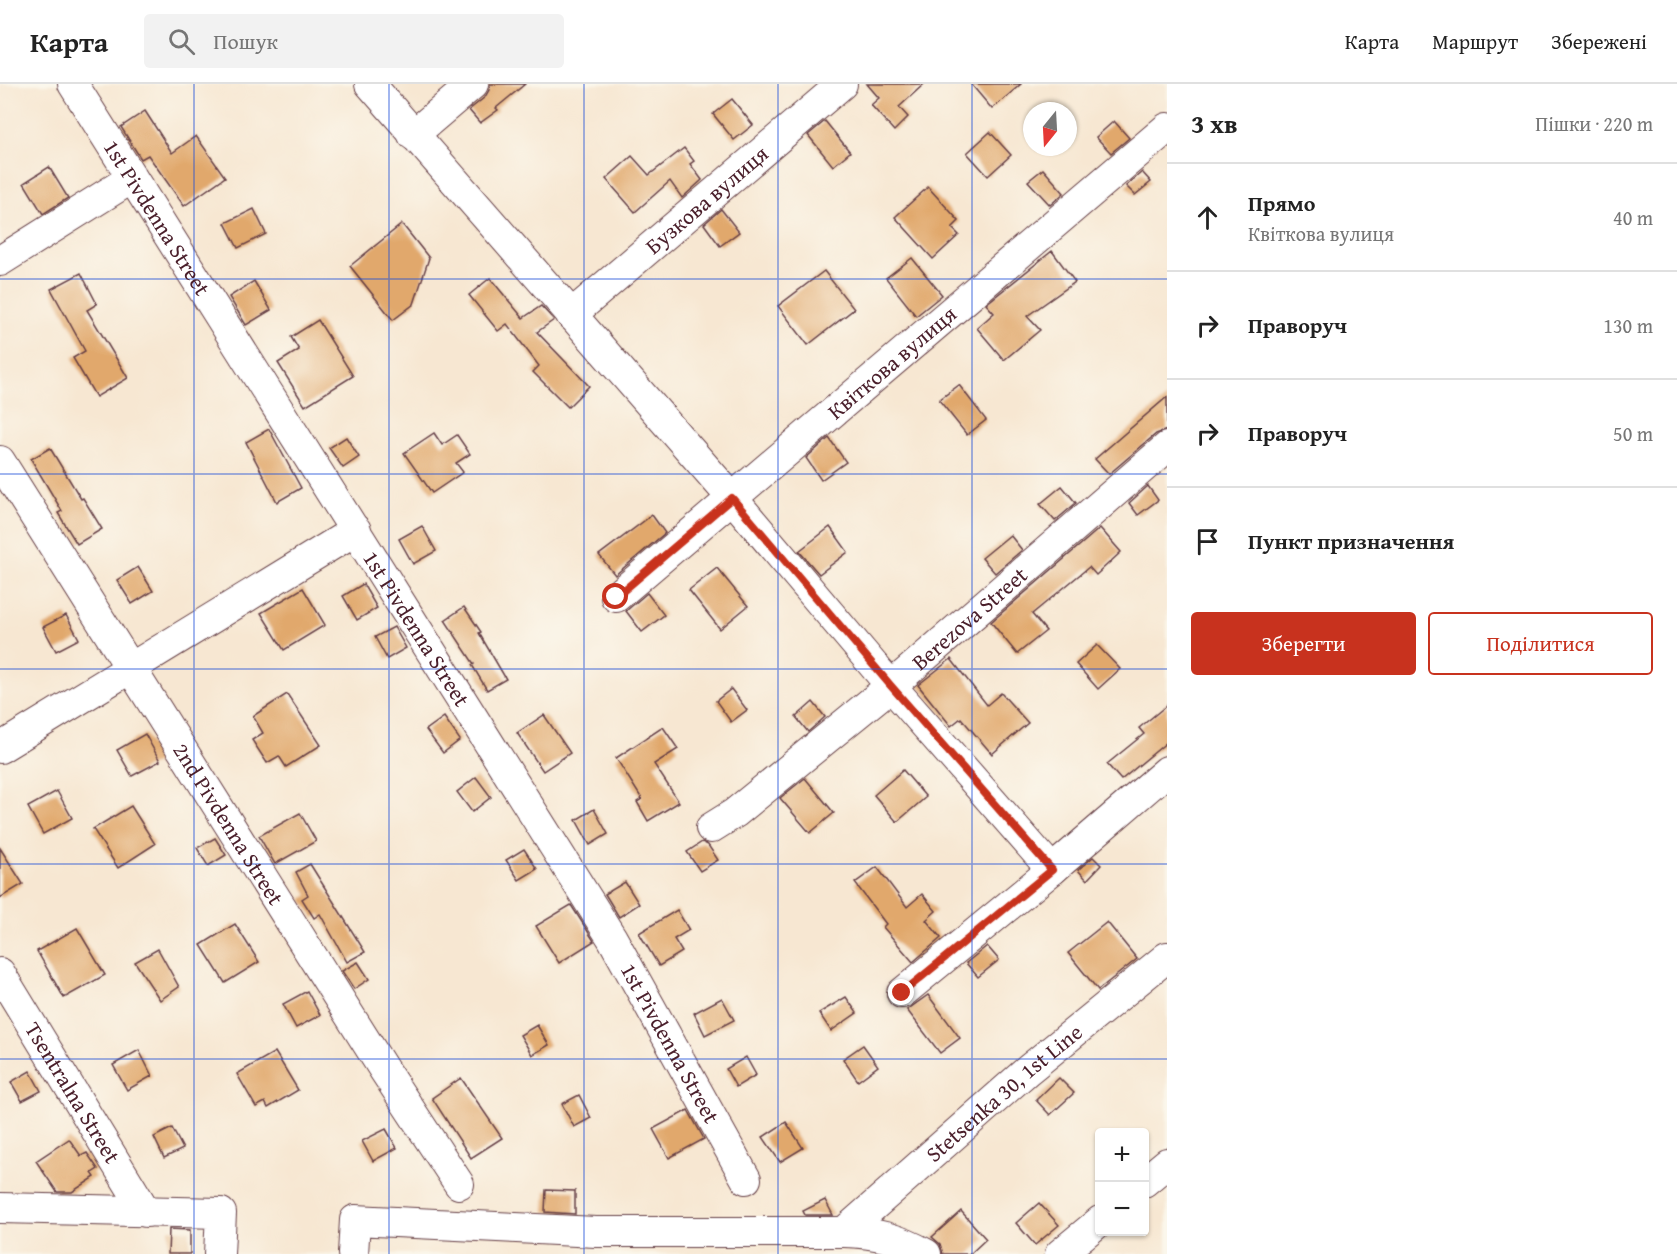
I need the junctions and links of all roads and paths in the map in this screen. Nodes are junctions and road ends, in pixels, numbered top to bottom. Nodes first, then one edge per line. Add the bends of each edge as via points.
1 (73, 84) edge
2 (370, 84) edge
3 (473, 84) edge
4 (842, 84) edge
5 (1167, 128) edge
6 (413, 135) junction
7 (132, 178) junction
8 (0, 261) edge
9 (570, 315) junction
10 (1167, 447) edge
11 (0, 461) edge
12 (732, 498) junction
13 (356, 530) junction
14 (616, 597) dead end
15 (132, 669) junction
16 (891, 686) junction
17 (0, 748) edge
18 (1167, 771) edge
19 (711, 828) dead end
20 (1052, 870) junction
21 (1167, 957) edge
22 (0, 973) edge
23 (902, 993) dead end
24 (1167, 1163) edge
25 (1149, 1178) edge
26 (746, 1179) dead end
27 (459, 1184) dead end
28 (0, 1208) edge
29 (146, 1212) junction
30 (1095, 1225) edge
31 (596, 1243) edge
32 (844, 1243) edge
33 (219, 1254) edge
34 (353, 1254) edge
35 (926, 1254) edge
36 (1060, 1254) edge

1 - 7 street, 1st Pivdenna Street
2 - 6 street
3 - 6 street
4 - 9 street, Бузкова вулиця
5 - 12 street, Квіткова вулиця
6 - 9 street
7 - 8 street
7 - 13 street, 1st Pivdenna Street
9 - 12 street
10 - 16 street, Berezova Street
11 - 15 street, 2nd Pivdenna Street
12 - 14 street, Квіткова вулиця
12 - 16 street
13 - 15 street
13 - 26 street, 1st Pivdenna Street via 612,938
15 - 17 street
15 - 27 street, 2nd Pivdenna Street
16 - 19 street, Berezova Street via 735,813
16 - 20 street
18 - 20 street
20 - 23 street
21 - 32 street, Stetsenka 30, 1st Line via 1028,1070
22 - 29 street, Tsentralna Street
24 - 25 street
28 - 29 street
29 - 33 street via 221,1213
30 - 36 street
31 - 32 street
31 - 34 street via 355,1220
32 - 35 street via 872,1233

